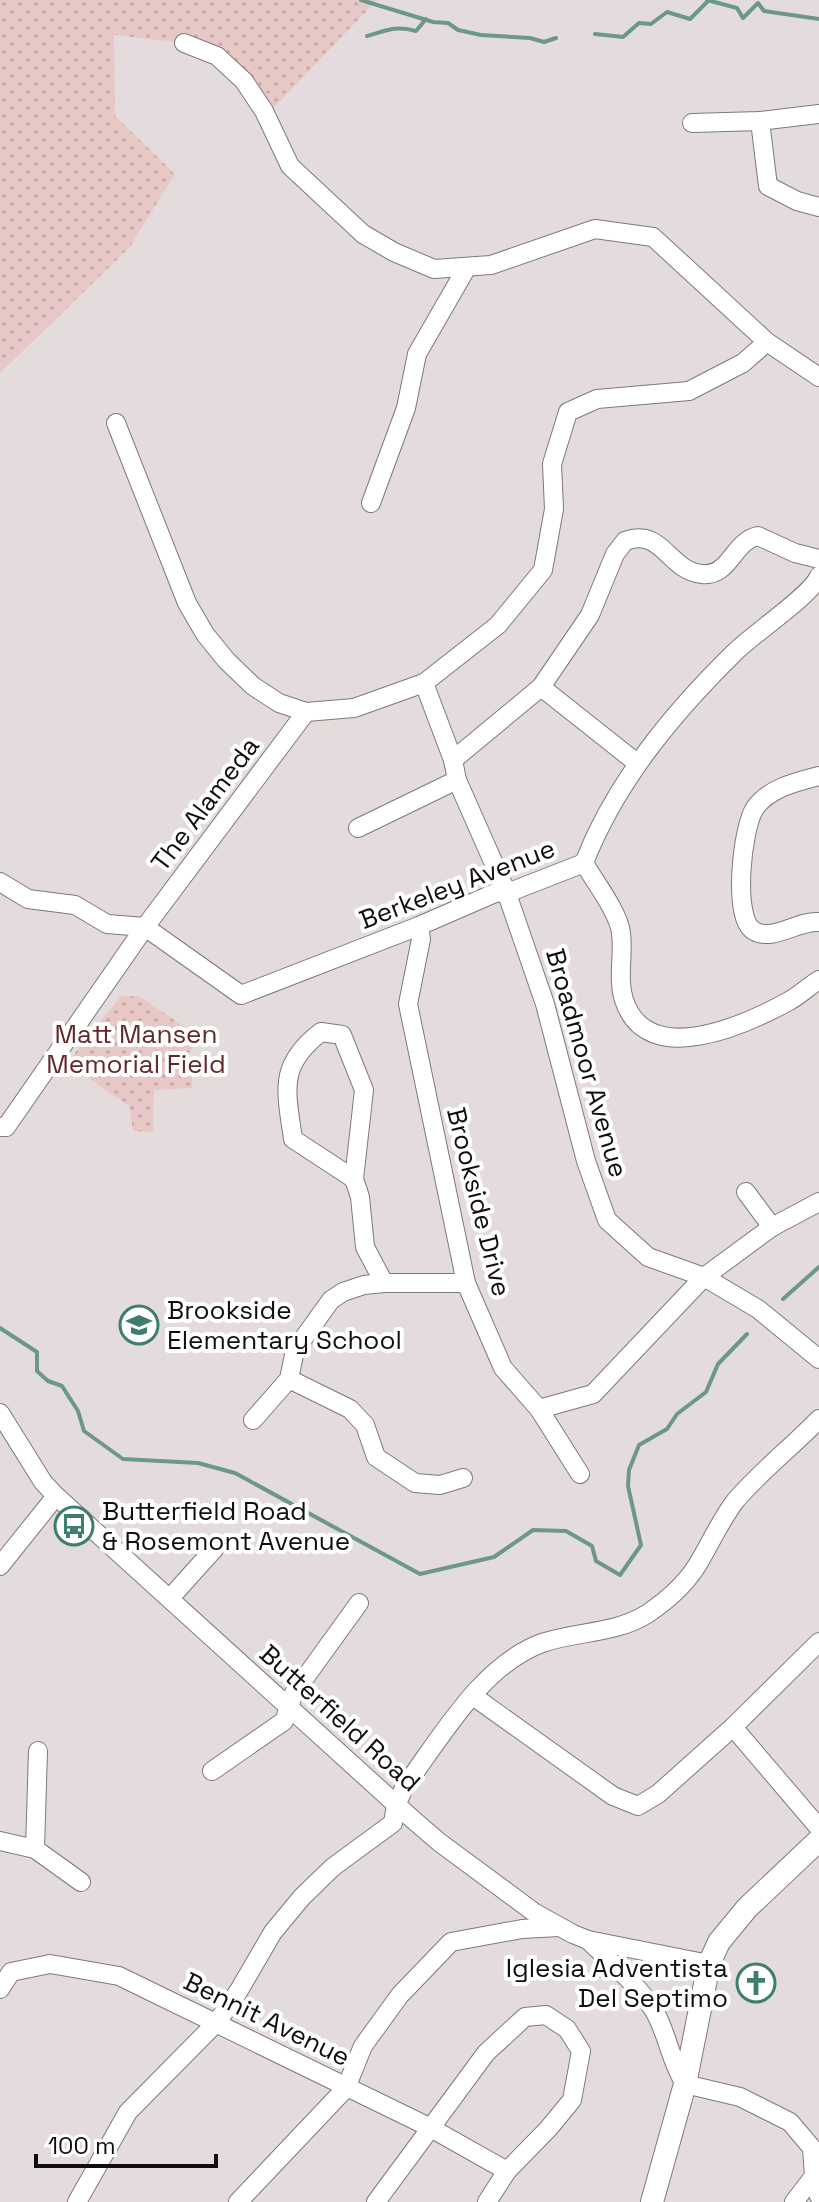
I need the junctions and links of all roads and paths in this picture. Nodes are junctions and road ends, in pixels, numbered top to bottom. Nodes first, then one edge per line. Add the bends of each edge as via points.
1 (184, 43) dead end
2 (819, 114) edge
3 (760, 121) junction
4 (692, 123) dead end
5 (819, 207) edge
6 (467, 267) junction
7 (767, 342) junction
8 (819, 377) edge
9 (116, 423) dead end
10 (371, 503) dead end
11 (819, 559) edge
12 (819, 576) edge
13 (424, 683) junction
14 (541, 687) junction
15 (306, 712) junction
16 (453, 760) junction
17 (637, 763) junction
18 (819, 776) edge
19 (457, 780) junction
20 (358, 828) dead end
21 (584, 863) junction
22 (0, 882) edge
23 (506, 891) junction
24 (819, 922) edge
25 (419, 926) junction
26 (145, 927) junction
27 (819, 980) edge
28 (0, 1127) edge
29 (354, 1179) junction
30 (746, 1192) dead end
31 (819, 1202) edge
32 (772, 1227) junction
33 (704, 1277) junction
34 (384, 1283) junction
35 (466, 1283) junction
36 (819, 1359) edge
37 (289, 1379) junction
38 (539, 1409) junction
39 (0, 1413) edge
40 (819, 1419) edge
41 (253, 1420) dead end
42 (580, 1474) dead end
43 (463, 1478) dead end
44 (56, 1496) junction
45 (215, 1548) dead end
46 (0, 1566) edge
47 (171, 1597) junction
48 (359, 1603) dead end
49 (819, 1642) edge
50 (473, 1696) junction
51 (288, 1707) junction
52 (733, 1727) junction
53 (38, 1751) dead end
54 (212, 1771) dead end
55 (396, 1805) junction
56 (819, 1828) edge
57 (819, 1840) edge
58 (0, 1841) edge
59 (35, 1849) junction
60 (81, 1882) dead end
61 (559, 1927) junction
62 (588, 1940) junction
63 (709, 1964) junction
64 (0, 1989) edge
65 (217, 2022) junction
66 (685, 2084) junction
67 (346, 2088) junction
68 (429, 2127) junction
69 (816, 2144) edge
70 (507, 2171) junction
71 (814, 2176) junction
72 (819, 2196) edge
73 (77, 2202) edge
74 (238, 2202) edge
75 (376, 2202) edge
76 (487, 2202) edge
77 (652, 2202) edge
78 (794, 2202) edge

1 - 6 street via 217,56 244,81 290,166 363,234 434,269
2 - 3 street
3 - 4 street
3 - 5 street via 768,186
6 - 7 street via 491,265 595,229 653,237
6 - 10 street via 417,354 406,408
7 - 8 street
7 - 13 street via 743,363 689,391 597,399 568,412 552,464 554,509 543,570 498,625
9 - 15 street via 187,603 205,634 253,686
11 - 14 street via 758,536 743,544 721,570 706,575 690,571 646,538 625,541 590,615
12 - 17 street, Berkeley Avenue via 812,589 731,656
13 - 15 street via 354,708
13 - 16 street, Broadmoor Avenue
14 - 16 street
14 - 17 street
15 - 26 street, The Alameda
16 - 19 street, Broadmoor Avenue
17 - 21 street, Berkeley Avenue
18 - 24 street via 777,790 754,810 744,835 742,907 750,929 758,933
19 - 20 street
19 - 23 street, Broadmoor Avenue
21 - 23 street, Berkeley Avenue
21 - 27 street via 618,922 624,1001 644,1028 673,1038 703,1036 765,1014
22 - 26 street via 28,899 75,905 107,924
23 - 25 street, Berkeley Avenue
23 - 33 street, Broadmoor Avenue via 545,1004 607,1220 648,1257
25 - 26 street, Berkeley Avenue via 241,995
25 - 35 street, Brookside Drive via 408,1004
26 - 28 street, The Alameda via 6,1127
29 - 29 street via 364,1090 342,1035 321,1032 301,1047 289,1069 293,1139
29 - 34 street via 365,1247
30 - 32 street
31 - 32 street
32 - 33 street
33 - 36 street, Broadmoor Avenue via 758,1309
33 - 38 street via 593,1394
34 - 35 street
34 - 37 street via 364,1285 331,1300 295,1350
35 - 38 street, Brookside Drive via 503,1368
37 - 41 street
37 - 43 street via 350,1409 365,1425 376,1457 415,1483 440,1485
38 - 42 street, Brookside Drive
39 - 44 street, Butterfield Road
40 - 50 street via 737,1499 700,1561 678,1589 647,1614 619,1627 539,1644 501,1667
44 - 46 street
44 - 47 street, Butterfield Road
45 - 47 street
47 - 51 street, Butterfield Road
48 - 51 street
49 - 52 street
50 - 52 street via 613,1796 638,1806
50 - 55 street
51 - 54 street via 284,1721
51 - 55 street, Butterfield Road
52 - 56 street
53 - 59 street
55 - 61 street, Butterfield Road
55 - 65 street via 393,1823 333,1867 273,1932
57 - 63 main road via 734,1923
58 - 59 street
59 - 60 street
61 - 62 street, Butterfield Road
61 - 67 street via 451,1942 400,1995 363,2046
62 - 63 street, Butterfield Road
62 - 66 street via 656,2015
63 - 66 main road
64 - 65 street, Bennit Avenue via 11,1972 50,1964 119,1976
65 - 67 street, Bennit Avenue
65 - 73 street via 128,2112
66 - 69 street via 740,2097 790,2122
66 - 77 main road
67 - 68 street, Bennit Avenue
67 - 74 street
68 - 70 street, Bennit Avenue
68 - 70 street via 486,2053 525,2017 546,2015 567,2029 581,2051 572,2100
68 - 75 street
69 - 71 street
70 - 76 street
71 - 72 street
71 - 78 street

